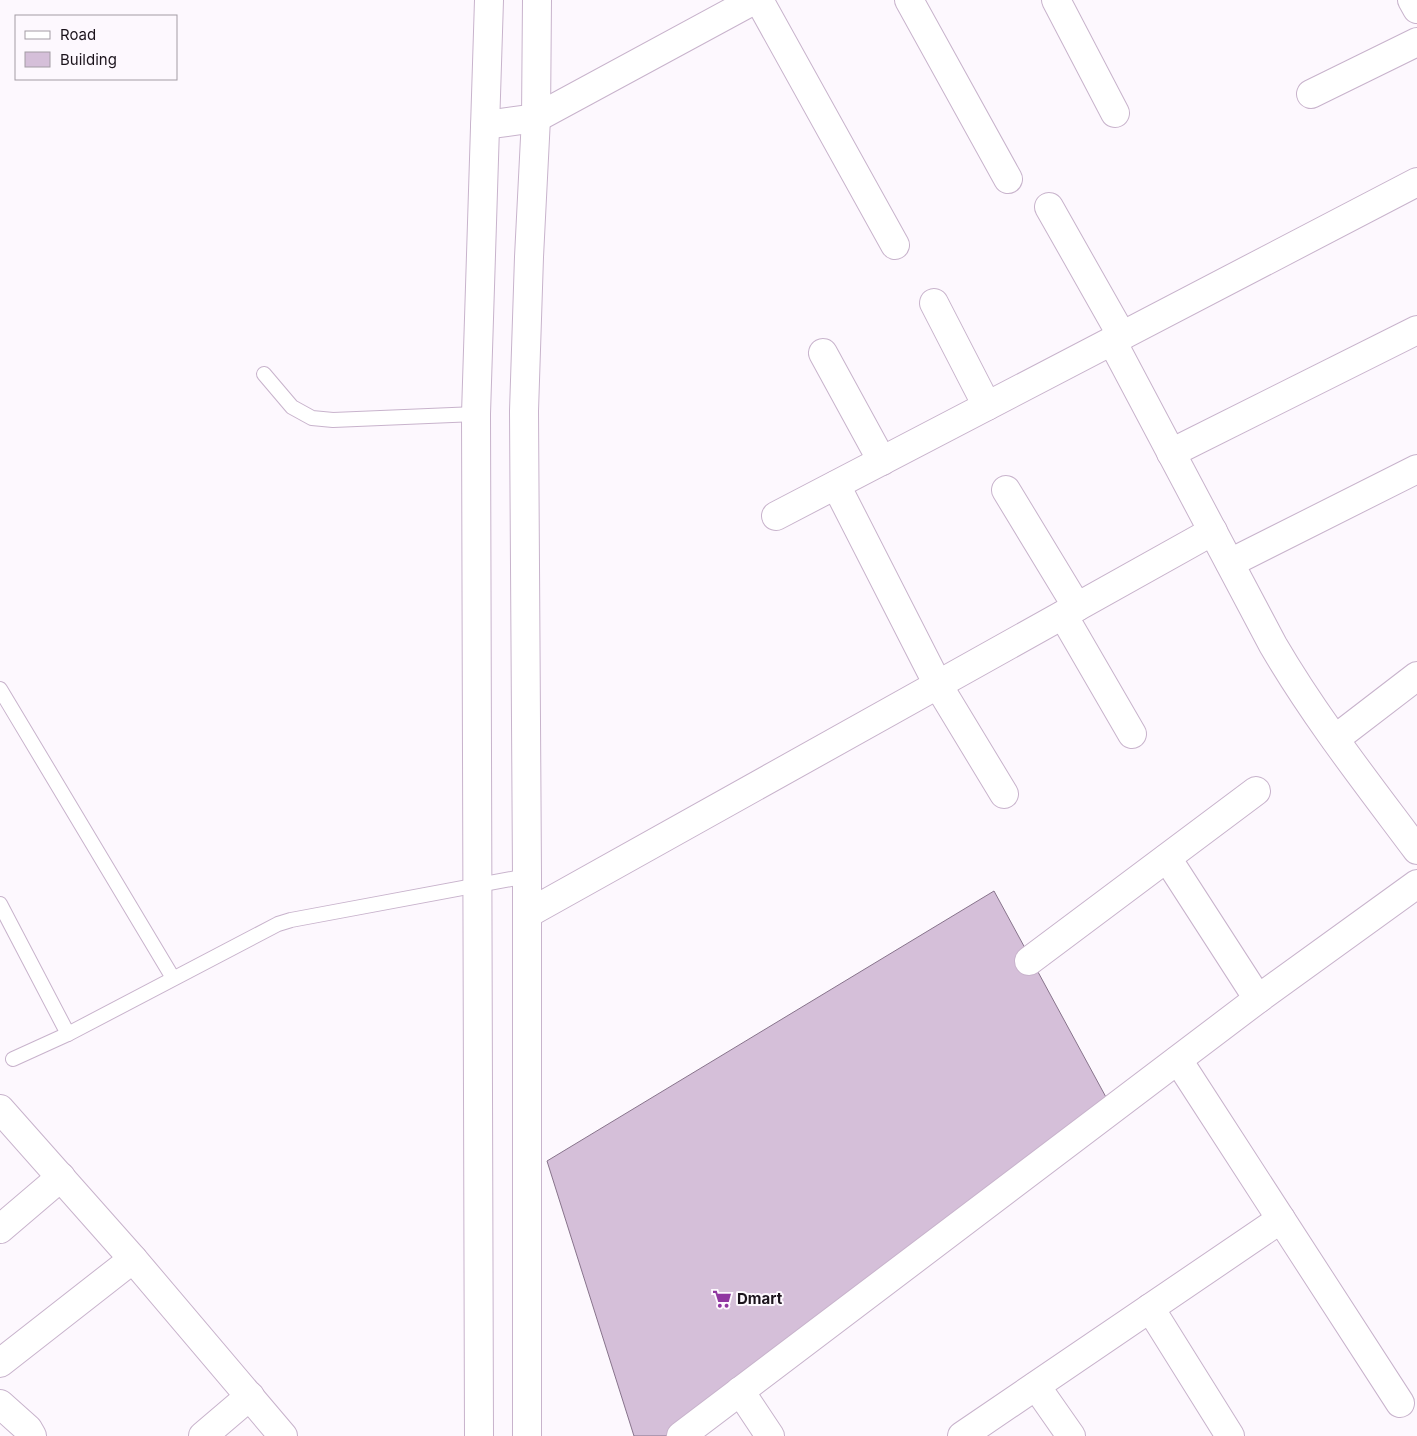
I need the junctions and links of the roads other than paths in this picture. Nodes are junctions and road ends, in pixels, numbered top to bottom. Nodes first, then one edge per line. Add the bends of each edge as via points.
1 (489, 0) edge
2 (537, 0) edge
3 (754, 0) edge
4 (759, 0) edge
5 (909, 0) edge
6 (1056, 0) edge
7 (1412, 0) edge
8 (1417, 9) edge
9 (1417, 42) edge
10 (1311, 94) dead end
11 (1115, 113) dead end
12 (536, 118) junction
13 (485, 124) junction
14 (1008, 179) dead end
15 (1417, 182) edge
16 (1049, 207) dead end
17 (895, 245) dead end
18 (934, 303) dead end
19 (1417, 330) edge
20 (1117, 338) junction
21 (823, 354) dead end
22 (264, 374) dead end
23 (987, 406) junction
24 (476, 414) junction
25 (1171, 453) junction
26 (882, 461) junction
27 (1417, 469) edge
28 (836, 485) junction
29 (1006, 490) dead end
30 (776, 516) dead end
31 (1213, 531) junction
32 (1230, 563) junction
33 (1070, 611) junction
34 (1417, 676) edge
35 (938, 685) junction
36 (0, 689) edge
37 (1132, 734) dead end
38 (1335, 739) junction
39 (1256, 790) dead end
40 (1004, 794) dead end
41 (1417, 850) edge
42 (1166, 858) junction
43 (527, 876) junction
44 (1417, 884) edge
45 (478, 885) junction
46 (0, 904) edge
47 (527, 914) junction
48 (1029, 961) dead end
49 (173, 978) junction
50 (1258, 999) junction
51 (68, 1034) junction
52 (13, 1060) dead end
53 (1178, 1060) junction
54 (0, 1109) edge
55 (61, 1177) junction
56 (1281, 1219) junction
57 (0, 1229) edge
58 (133, 1259) junction
59 (1150, 1308) junction
60 (0, 1363) edge
61 (1036, 1386) junction
62 (740, 1391) junction
63 (250, 1396) junction
64 (1400, 1403) dead end
65 (0, 1404) edge
66 (32, 1436) edge
67 (203, 1436) edge
68 (283, 1436) edge
69 (479, 1436) edge
70 (527, 1436) edge
71 (681, 1436) edge
72 (770, 1436) edge
73 (962, 1436) edge
74 (1071, 1436) edge
75 (1230, 1436) edge

1 - 13 street
2 - 12 street
3 - 12 street
4 - 17 street
5 - 14 street
6 - 11 street
7 - 8 street
9 - 10 street
12 - 13 street
12 - 43 street via 524,411
13 - 24 street
15 - 20 street
16 - 20 street
18 - 23 street
19 - 25 street
20 - 23 street
20 - 25 street
21 - 26 street
22 - 24 lane via 292,407 312,418
23 - 26 street
24 - 45 street
25 - 31 street
26 - 28 street
27 - 32 street
28 - 30 street
28 - 35 street
29 - 33 street
31 - 32 street
31 - 33 street
32 - 38 street via 1289,672
33 - 35 street
33 - 37 street
34 - 38 street
35 - 40 street
35 - 47 street
36 - 49 lane
38 - 41 street
39 - 42 street
42 - 48 street
42 - 50 street
43 - 45 lane
43 - 47 street
44 - 50 street
45 - 49 lane via 291,920
45 - 69 street
46 - 51 lane
47 - 70 street
49 - 51 lane
50 - 53 street
51 - 52 lane
53 - 56 street
53 - 62 street
54 - 55 street
55 - 57 street
55 - 58 street
56 - 59 street
56 - 64 street
58 - 60 street
58 - 63 street
59 - 61 street
59 - 75 street
61 - 73 street
61 - 74 street
62 - 71 street
62 - 72 street
63 - 67 street
63 - 68 street
65 - 66 street via 28,1428

